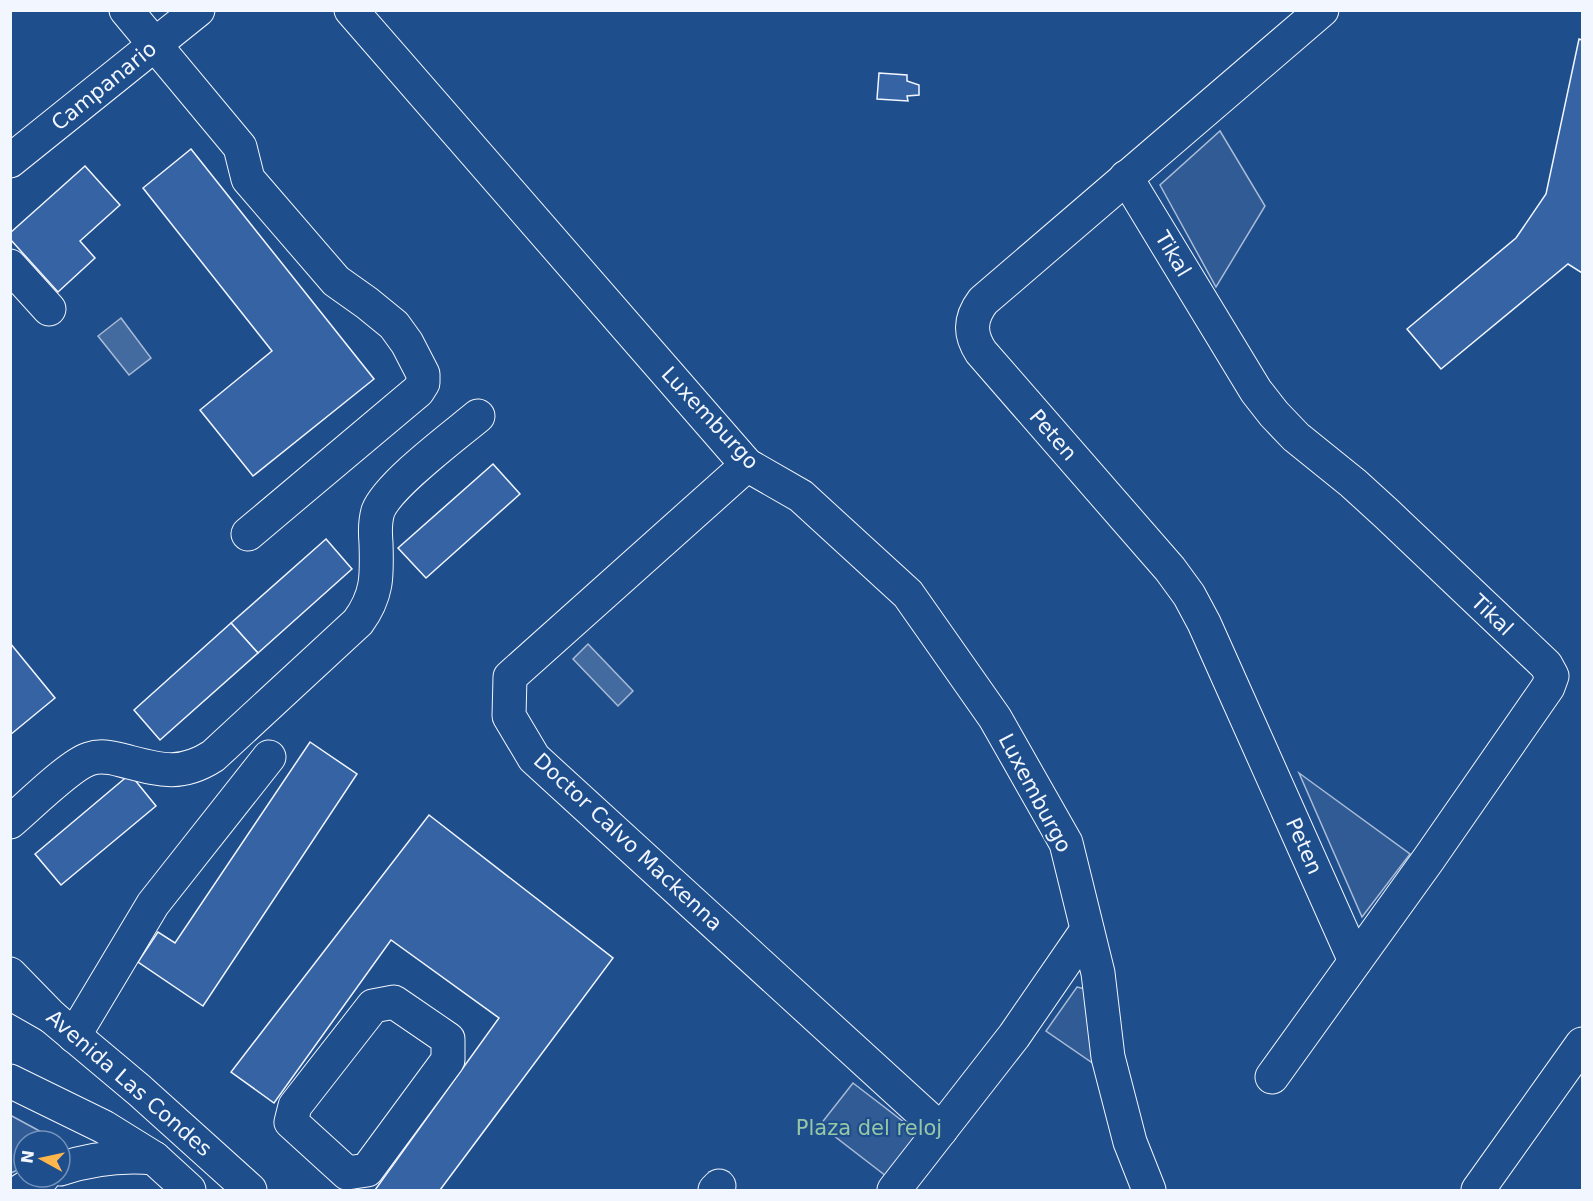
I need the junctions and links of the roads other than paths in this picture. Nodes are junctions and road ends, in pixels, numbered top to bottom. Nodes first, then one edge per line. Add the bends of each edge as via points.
1 (126, 10) edge
2 (198, 10) edge
3 (351, 10) edge
4 (1322, 10) edge
5 (146, 52) junction
6 (209, 141) dead end
7 (10, 161) edge
8 (1126, 177) junction
9 (10, 266) edge
10 (49, 309) dead end
11 (478, 416) dead end
12 (747, 465) junction
13 (248, 534) dead end
14 (269, 757) dead end
15 (10, 822) edge
16 (1087, 930) junction
17 (1355, 961) junction
18 (10, 974) edge
19 (10, 993) edge
20 (63, 1026) junction
21 (1582, 1044) edge
22 (1272, 1077) dead end
23 (10, 1081) edge
24 (941, 1130) junction
25 (154, 1158) junction
26 (72, 1166) edge
27 (339, 1182) edge
28 (189, 1191) edge
29 (250, 1191) edge
30 (894, 1191) edge
31 (1149, 1191) edge
32 (1478, 1191) edge

1 - 5 main road
2 - 5 main road, Campanario
3 - 12 main road, Luxemburgo
4 - 8 main road, Peten
5 - 6 main road
5 - 7 main road, Campanario
5 - 13 main road via 240,147 248,179 336,281 394,325 423,374 418,392
8 - 17 main road, Peten via 983,301 973,317 973,335 981,352 1189,595
8 - 17 main road, Tikal via 1256,391 1275,414 1387,514 1546,665 1552,676 1542,696
9 - 10 main road
11 - 15 main road via 397,484 383,501 376,522 376,583 372,599 358,621 213,756 200,765 173,771 92,758 77,764
12 - 16 main road, Luxemburgo via 801,496 908,594 995,718 1066,843
12 - 24 main road, Doctor Calvo Mackenna via 510,677 509,716 534,758
14 - 20 main road
16 - 24 main road
16 - 31 main road, Luxemburgo via 1098,973 1108,1057 1130,1142
17 - 22 main road, Tikal
18 - 20 main road, Avenida Las Condes
19 - 20 main road
20 - 29 main road, Avenida Las Condes
21 - 32 main road
23 - 25 main road, Avenida Las Condes via 94,1122
24 - 30 main road
25 - 26 main road via 112,1157
25 - 28 main road, Avenida Las Condes
27 - 27 main road via 367,1170 448,1060 448,1040 394,1002 373,1006 295,1106 291,1122

